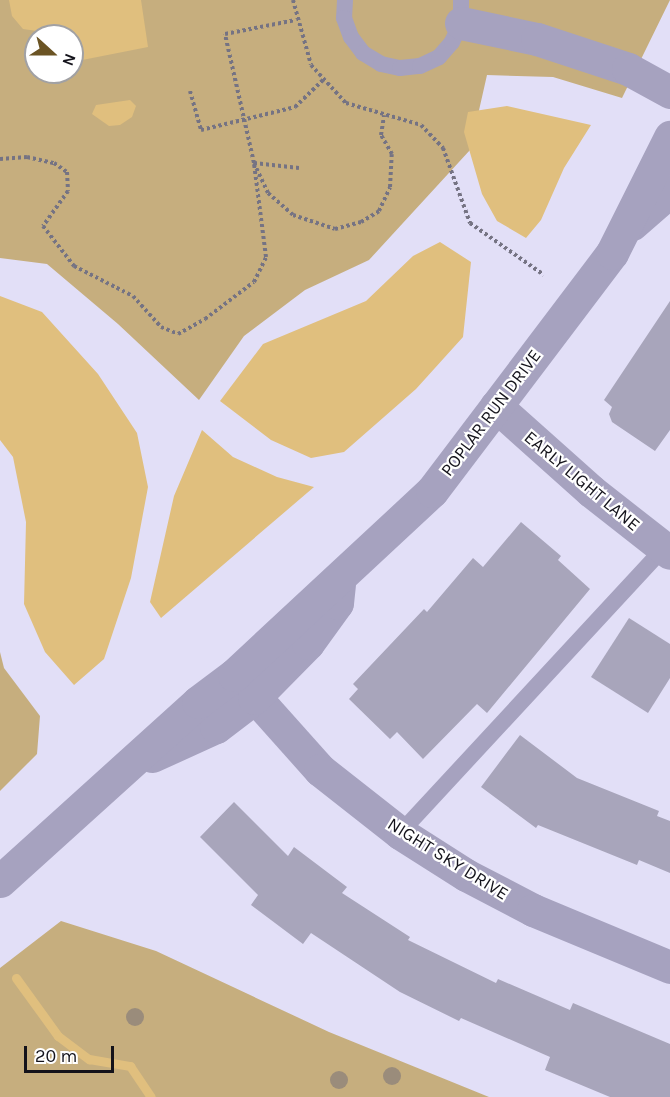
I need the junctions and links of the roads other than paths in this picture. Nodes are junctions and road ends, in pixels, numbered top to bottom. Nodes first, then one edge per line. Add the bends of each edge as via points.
1 (345, 0) edge
2 (461, 12) edge
3 (670, 92) edge
4 (670, 138) edge
5 (670, 191) edge
6 (622, 233) junction
7 (496, 406) junction
8 (668, 548) edge
9 (244, 686) junction
10 (400, 833) junction
11 (0, 881) edge
12 (670, 967) edge

1 - 2 lane via 344,18 363,53 381,64 400,68 420,66 439,57 452,42
2 - 3 street via 628,69
4 - 6 street, POPLAR RUN DRIVE
5 - 6 street, POPLAR RUN DRIVE
6 - 7 street, POPLAR RUN DRIVE via 612,253
7 - 8 street, EARLY LIGHT LANE
7 - 9 street, POPLAR RUN DRIVE via 432,491 339,576 337,603 308,643
8 - 10 lane
9 - 10 street, NIGHT SKY DRIVE via 320,770
9 - 11 street, POPLAR RUN DRIVE via 216,727 129,766
10 - 12 street, NIGHT SKY DRIVE via 532,910

